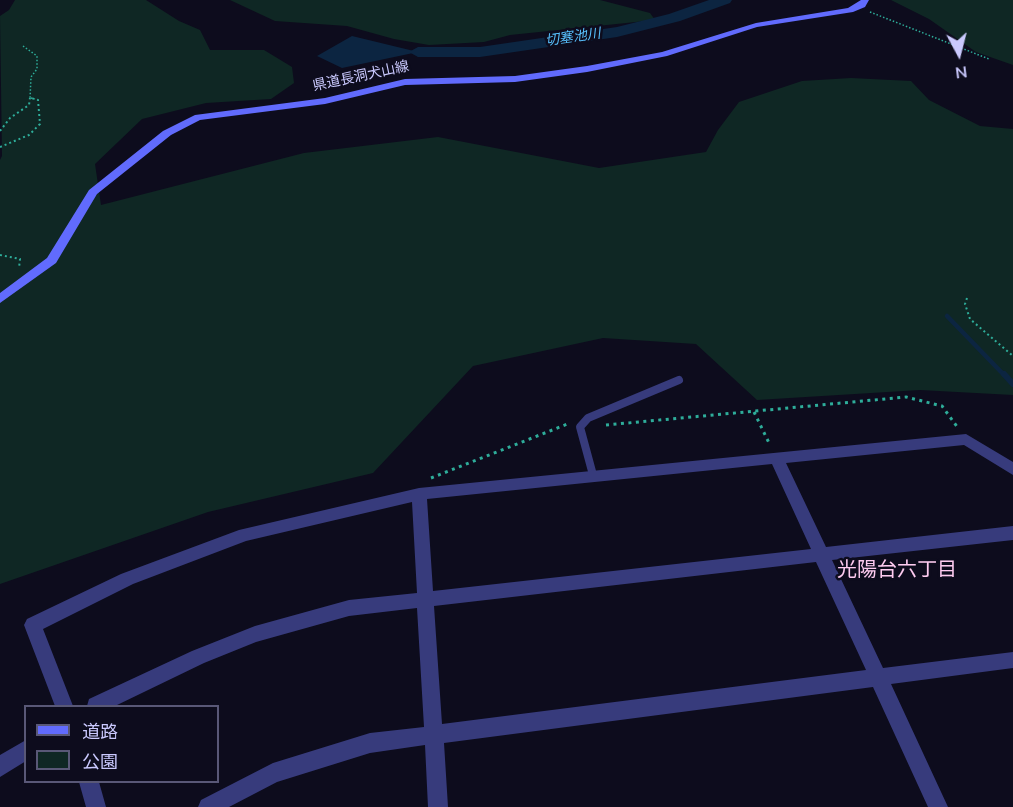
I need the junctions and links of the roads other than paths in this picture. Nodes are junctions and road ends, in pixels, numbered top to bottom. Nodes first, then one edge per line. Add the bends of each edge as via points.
1 (866, 0) edge
2 (0, 299) edge
3 (679, 380) dead end
4 (776, 458) junction
5 (1013, 469) edge
6 (593, 475) junction
7 (419, 494) junction
8 (1013, 533) edge
9 (820, 553) junction
10 (428, 598) junction
11 (1013, 660) edge
12 (879, 676) junction
13 (64, 705) edge
14 (98, 705) edge
15 (435, 735) junction
16 (24, 751) edge
17 (0, 767) edge
18 (88, 783) edge
19 (96, 807) edge
20 (208, 807) edge
21 (438, 807) edge
22 (938, 807) edge

1 - 2 main road, 県道長洞犬山線 via 857,8 746,27 664,54 587,69 515,79 405,82 325,102 198,117 167,133 93,192 52,260
3 - 6 lane via 588,418 580,427
4 - 5 street via 966,439
4 - 6 street
4 - 9 street
6 - 7 street
7 - 10 street
7 - 13 street via 245,535 127,579 33,625
8 - 9 street
9 - 10 street
9 - 12 street
10 - 14 street via 349,608 255,634
10 - 15 street
11 - 12 street
12 - 15 street
12 - 22 street
15 - 20 street via 370,743 273,773
15 - 21 street
16 - 17 street
18 - 19 street

